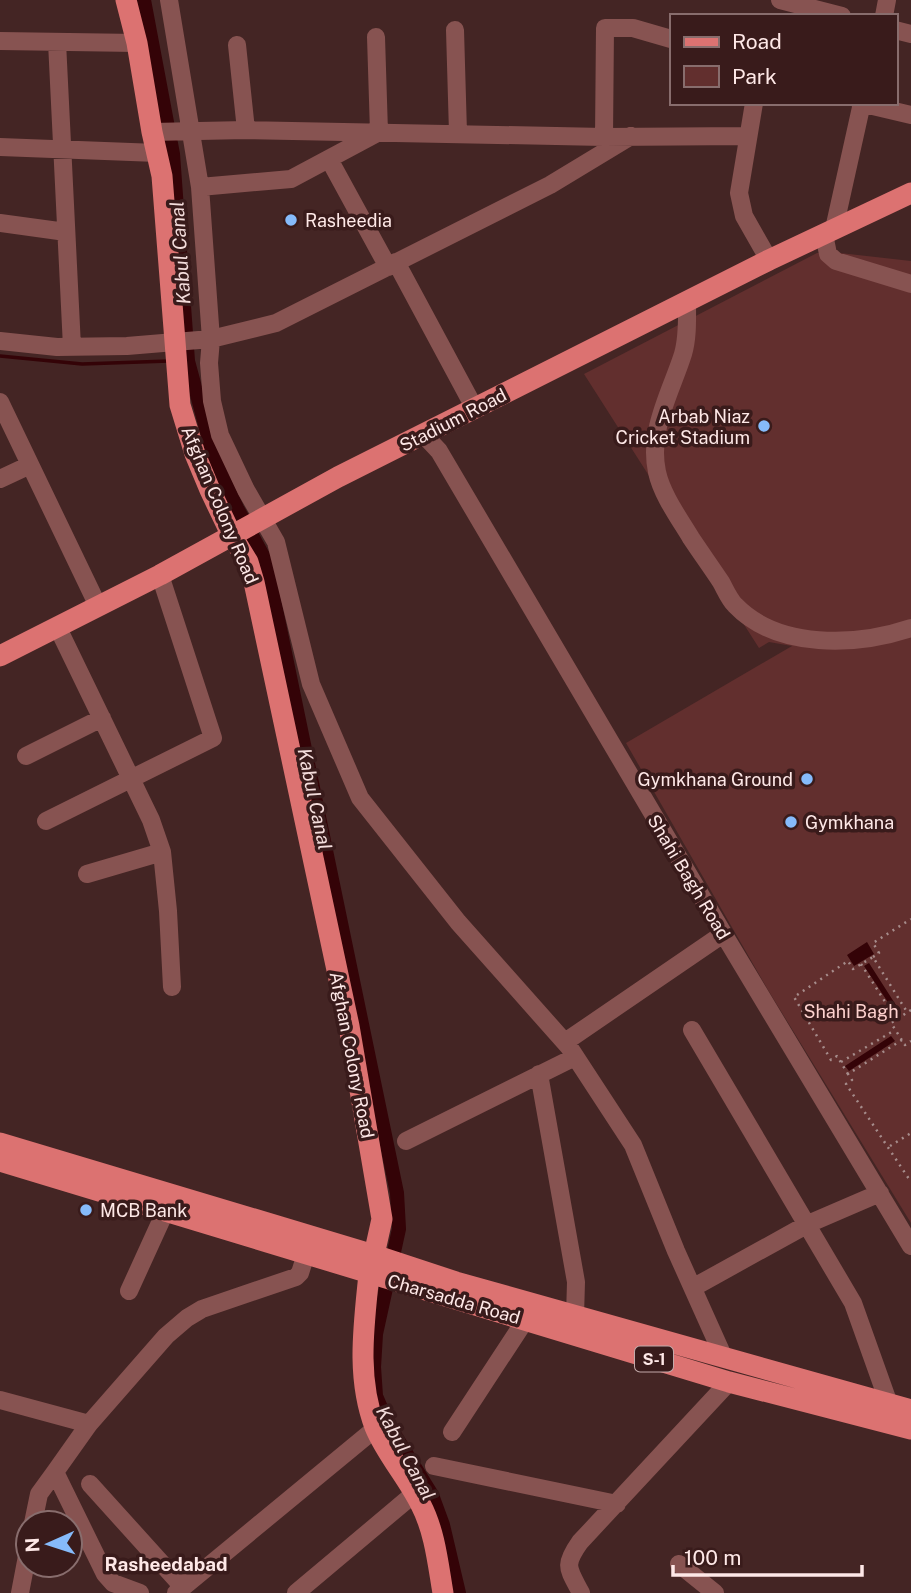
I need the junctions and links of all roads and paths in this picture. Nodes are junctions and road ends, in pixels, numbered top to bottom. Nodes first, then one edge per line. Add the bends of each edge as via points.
1 (126, 0) edge
2 (169, 0) edge
3 (778, 0) edge
4 (834, 14) edge
5 (455, 30) dead end
6 (376, 37) dead end
7 (670, 39) edge
8 (0, 41) edge
9 (57, 42) junction
10 (137, 43) junction
11 (237, 45) dead end
12 (754, 105) edge
13 (861, 105) edge
14 (869, 105) edge
15 (911, 115) edge
16 (246, 130) junction
17 (188, 131) junction
18 (154, 132) junction
19 (379, 132) junction
20 (458, 133) junction
21 (631, 136) junction
22 (747, 136) junction
23 (604, 137) junction
24 (0, 147) edge
25 (62, 150) junction
26 (157, 153) junction
27 (329, 159) junction
28 (200, 187) junction
29 (911, 193) edge
30 (0, 223) edge
31 (66, 232) junction
32 (829, 232) junction
33 (769, 260) junction
34 (392, 265) junction
35 (911, 284) edge
36 (687, 301) junction
37 (207, 339) junction
38 (0, 341) edge
39 (177, 342) junction
40 (72, 347) junction
41 (0, 402) edge
42 (475, 409) junction
43 (424, 435) junction
44 (30, 465) junction
45 (0, 479) edge
46 (262, 519) junction
47 (234, 533) junction
48 (160, 575) junction
49 (99, 606) junction
50 (57, 626) junction
51 (911, 628) edge
52 (2, 652) edge
53 (102, 718) junction
54 (26, 756) dead end
55 (131, 778) junction
56 (46, 821) dead end
57 (162, 852) junction
58 (87, 874) dead end
59 (911, 919) edge
60 (723, 934) junction
61 (873, 957) junction
62 (861, 964) junction
63 (172, 987) dead end
64 (909, 1011) edge
65 (896, 1020) junction
66 (692, 1030) dead end
67 (895, 1030) junction
68 (902, 1040) junction
69 (911, 1041) edge
70 (570, 1049) junction
71 (841, 1062) junction
72 (539, 1074) junction
73 (848, 1074) junction
74 (911, 1133) edge
75 (406, 1142) dead end
76 (0, 1143) edge
77 (889, 1146) junction
78 (0, 1161) edge
79 (911, 1182) edge
80 (880, 1193) junction
81 (165, 1212) junction
82 (808, 1224) junction
83 (911, 1246) edge
84 (306, 1254) junction
85 (385, 1269) junction
86 (694, 1287) junction
87 (129, 1290) dead end
88 (575, 1316) junction
89 (526, 1320) junction
90 (724, 1358) junction
91 (730, 1382) junction
92 (0, 1400) edge
93 (889, 1404) junction
94 (911, 1410) edge
95 (89, 1424) junction
96 (376, 1428) junction
97 (911, 1429) edge
98 (452, 1432) dead end
99 (434, 1466) dead end
100 (55, 1472) junction
101 (90, 1484) dead end
102 (415, 1493) junction
103 (617, 1504) junction
104 (36, 1509) edge
105 (679, 1564) dead end
106 (188, 1589) edge
107 (140, 1593) edge
108 (296, 1593) edge
109 (443, 1593) edge
110 (581, 1593) edge
111 (715, 1593) edge

1 - 10 main road, Afghan Colony Road
2 - 17 street
3 - 4 street
5 - 20 street
6 - 19 street
7 - 23 street via 633,27 605,28
8 - 9 street
9 - 10 street
9 - 25 street
10 - 18 main road, Afghan Colony Road
11 - 16 street
12 - 22 street
13 - 32 street
14 - 15 street
16 - 17 street
16 - 19 street
17 - 18 street
17 - 28 street
18 - 26 main road, Afghan Colony Road
19 - 20 street
19 - 27 street
20 - 23 street
21 - 22 street
21 - 23 street
21 - 34 street via 550,185
22 - 33 street via 739,194 744,216
24 - 25 street
25 - 26 street
25 - 31 street
26 - 39 main road, Afghan Colony Road
27 - 28 street via 291,178
27 - 34 street
28 - 37 street
29 - 32 main road, Stadium Road
30 - 31 street
31 - 40 street
32 - 33 main road, Stadium Road
32 - 35 street via 828,254 836,261
33 - 36 main road, Stadium Road
34 - 37 street via 276,323
34 - 42 street
36 - 42 main road, Stadium Road
36 - 51 street via 684,351 660,418 657,472 675,510 735,604 758,622 809,639 863,640
37 - 39 street
37 - 46 street via 220,435
38 - 40 street
39 - 40 street
39 - 47 main road, Afghan Colony Road via 180,405 195,454
41 - 44 street
42 - 43 main road, Stadium Road
43 - 46 main road, Stadium Road
43 - 60 street, Shahi Bagh Road via 439,451
44 - 45 street
44 - 49 street
46 - 47 main road, Stadium Road
46 - 70 street via 279,552 311,684 360,797 458,922
47 - 48 main road, Stadium Road
47 - 85 main road, Afghan Colony Road via 254,582 348,1026 382,1219
48 - 49 main road, Stadium Road
48 - 55 street via 213,738
49 - 50 main road, Stadium Road
50 - 52 main road, Stadium Road
50 - 53 street
53 - 54 street
53 - 55 street
55 - 56 street
55 - 57 street
57 - 58 street
57 - 63 street
59 - 61 path via 873,943 879,953
60 - 70 street
60 - 80 street, Shahi Bagh Road
61 - 62 path
61 - 64 path
62 - 65 path
62 - 71 path via 853,969 848,961 794,997 831,1060 838,1056
64 - 65 path
65 - 67 path via 891,1023
66 - 82 street
67 - 68 path
67 - 71 path
68 - 69 path via 905,1045
68 - 73 path
70 - 72 street
70 - 86 street via 634,1144
71 - 73 path
72 - 75 street
72 - 88 street via 576,1282
73 - 77 path via 852,1080 846,1084
74 - 77 path
76 - 85 main road, Charsadda Road
77 - 79 path
78 - 81 main road, Charsadda Road
80 - 82 street
80 - 83 street, Shahi Bagh Road
81 - 84 main road, Charsadda Road
81 - 87 street
82 - 86 street
82 - 93 street via 853,1303
84 - 85 main road, Charsadda Road
84 - 95 street via 296,1277 187,1318 158,1344
85 - 88 main road, Charsadda Road / S-1
85 - 89 main road, Charsadda Road / S-1
85 - 96 main road, Afghan Colony Road via 363,1332 363,1384
86 - 90 street
88 - 90 main road, Charsadda Road / S-1
89 - 91 main road, Charsadda Road / S-1
89 - 98 street
90 - 93 main road, Charsadda Road / S-1
91 - 97 main road, Charsadda Road / S-1
91 - 103 street
92 - 95 street
93 - 94 main road, Charsadda Road / S-1
95 - 100 street
96 - 102 main road, Afghan Colony Road
96 - 106 street
99 - 103 street
100 - 104 street via 39,1494
100 - 107 street via 106,1574 113,1583
101 - 106 street
102 - 108 street
102 - 109 main road, Afghan Colony Road via 431,1532
103 - 110 street via 569,1559
105 - 111 street

